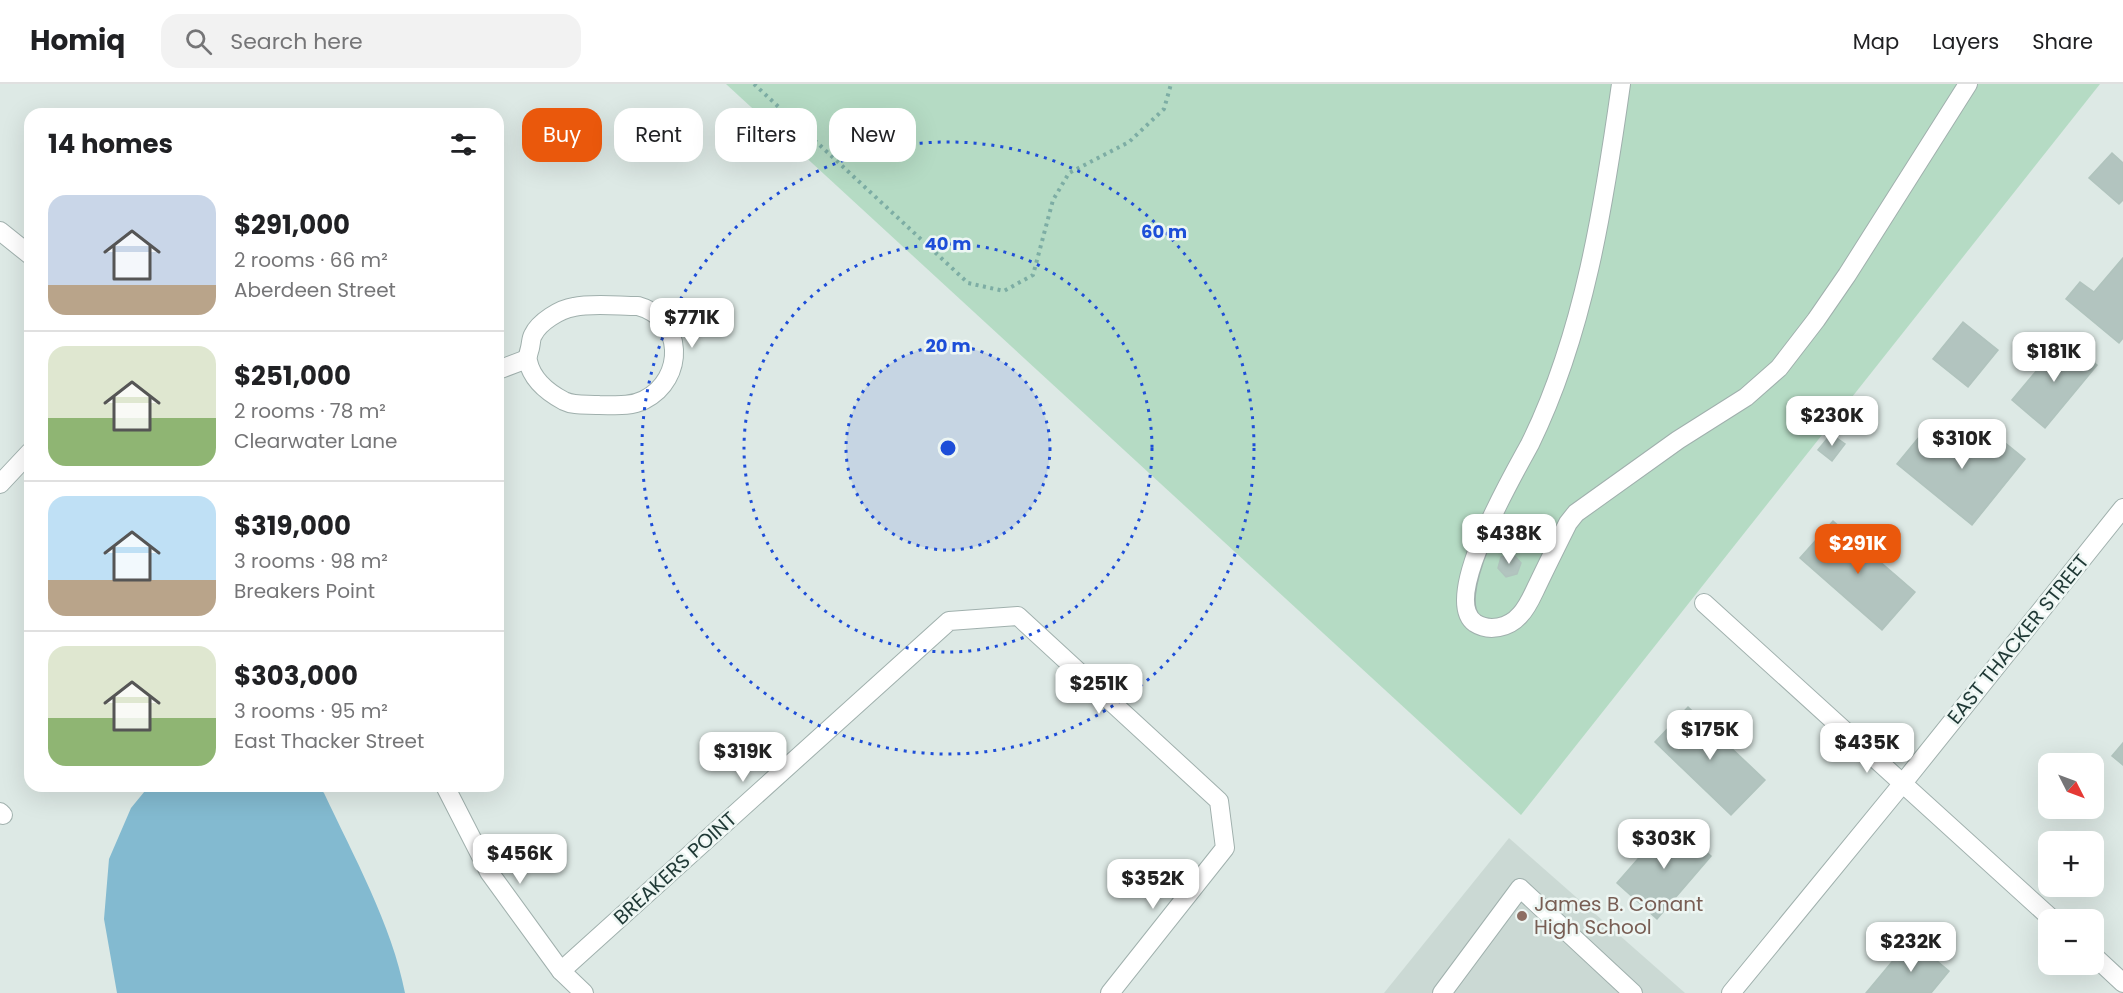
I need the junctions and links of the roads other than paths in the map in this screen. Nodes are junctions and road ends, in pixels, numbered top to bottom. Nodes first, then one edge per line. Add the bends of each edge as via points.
1 (1622, 84) edge
2 (1968, 84) edge
3 (0, 231) edge
4 (24, 250) edge
5 (527, 359) junction
6 (504, 368) edge
7 (24, 458) edge
8 (0, 484) edge
9 (2123, 508) edge
10 (1704, 603) dead end
11 (1903, 783) junction
12 (448, 792) edge
13 (2042, 909) edge
14 (2104, 965) edge
15 (561, 971) junction
16 (2123, 983) edge
17 (584, 993) edge
18 (1110, 993) edge
19 (1442, 993) edge
20 (1633, 993) edge
21 (1731, 993) edge

1 - 2 street via 1601,213 1566,354 1546,411 1488,523 1467,590 1467,613 1471,620 1485,627 1504,626 1522,614 1576,513 1746,397 1779,368 1847,275
3 - 4 street
5 - 5 street via 535,378 551,394 570,404 627,406 643,401 665,383 673,370 674,343 665,324 650,309 573,307 550,317 533,333
5 - 6 street
7 - 8 street
9 - 11 street, EAST THACKER STREET
10 - 11 street
11 - 13 street
11 - 21 street, EAST THACKER STREET
12 - 15 street via 489,872
14 - 16 street
15 - 17 street
15 - 18 street, BREAKERS POINT via 949,621 1018,616 1219,801 1225,848
19 - 20 street via 1520,888

